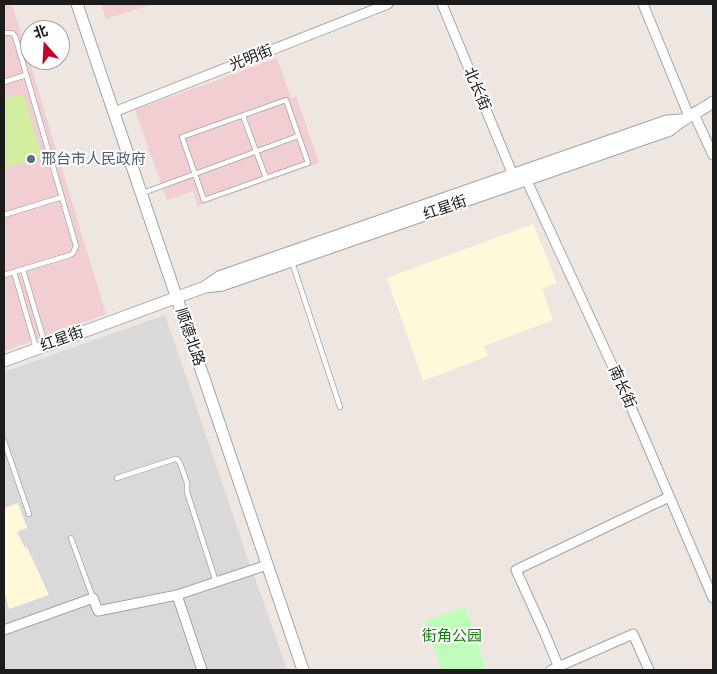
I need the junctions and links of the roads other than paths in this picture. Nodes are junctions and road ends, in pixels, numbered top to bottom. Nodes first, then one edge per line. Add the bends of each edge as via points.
1 (77, 4) edge
2 (388, 4) edge
3 (442, 4) edge
4 (643, 4) edge
5 (4, 33) edge
6 (26, 75) junction
7 (4, 82) edge
8 (713, 102) edge
9 (114, 112) junction
10 (244, 116) junction
11 (688, 117) junction
12 (298, 136) junction
13 (256, 151) junction
14 (713, 156) edge
15 (195, 174) junction
16 (513, 175) junction
17 (266, 178) junction
18 (526, 179) junction
19 (142, 193) junction
20 (62, 197) junction
21 (4, 214) edge
22 (292, 260) junction
23 (23, 270) junction
24 (14, 272) junction
25 (4, 275) edge
26 (205, 287) junction
27 (177, 298) junction
28 (41, 347) junction
29 (4, 361) edge
30 (340, 407) dead end
31 (4, 441) edge
32 (117, 478) dead end
33 (669, 496) junction
34 (29, 514) dead end
35 (70, 538) dead end
36 (267, 565) junction
37 (216, 582) junction
38 (177, 595) junction
39 (92, 598) junction
40 (713, 598) edge
41 (4, 630) edge
42 (556, 669) edge
43 (202, 670) edge
44 (303, 670) edge
45 (649, 670) edge

1 - 9 street, 顺德北路
2 - 9 street, 光明街
3 - 16 street, 北长街
4 - 11 street
5 - 6 lane via 15,36
6 - 7 lane
6 - 20 lane
8 - 11 street, 红星街
9 - 19 street, 顺德北路
10 - 12 lane via 286,100
10 - 13 lane
10 - 15 lane via 182,137
11 - 14 street
11 - 16 street, 红星街
11 - 18 street, 红星街 via 670,130
12 - 13 lane
12 - 17 lane via 308,163
13 - 15 lane
13 - 17 lane
15 - 17 lane via 204,200
15 - 19 lane
16 - 26 street, 红星街 via 219,277
18 - 22 street, 红星街
18 - 33 street, 南长街
19 - 27 street, 顺德北路
20 - 21 lane
20 - 23 lane via 75,249 70,255
22 - 26 street, 红星街 via 222,285
22 - 30 lane
23 - 24 lane
23 - 28 lane
24 - 25 lane
24 - 28 lane
26 - 27 street, 红星街
27 - 28 street, 红星街
27 - 36 street, 顺德北路
28 - 29 street, 红星街
31 - 34 lane
32 - 37 lane via 177,459
33 - 40 street, 南长街
33 - 42 street via 516,570 545,634
35 - 39 lane
36 - 37 street
36 - 44 street, 顺德北路
37 - 38 street
38 - 39 street via 98,611
38 - 43 street
39 - 41 street
42 - 45 street via 633,634

